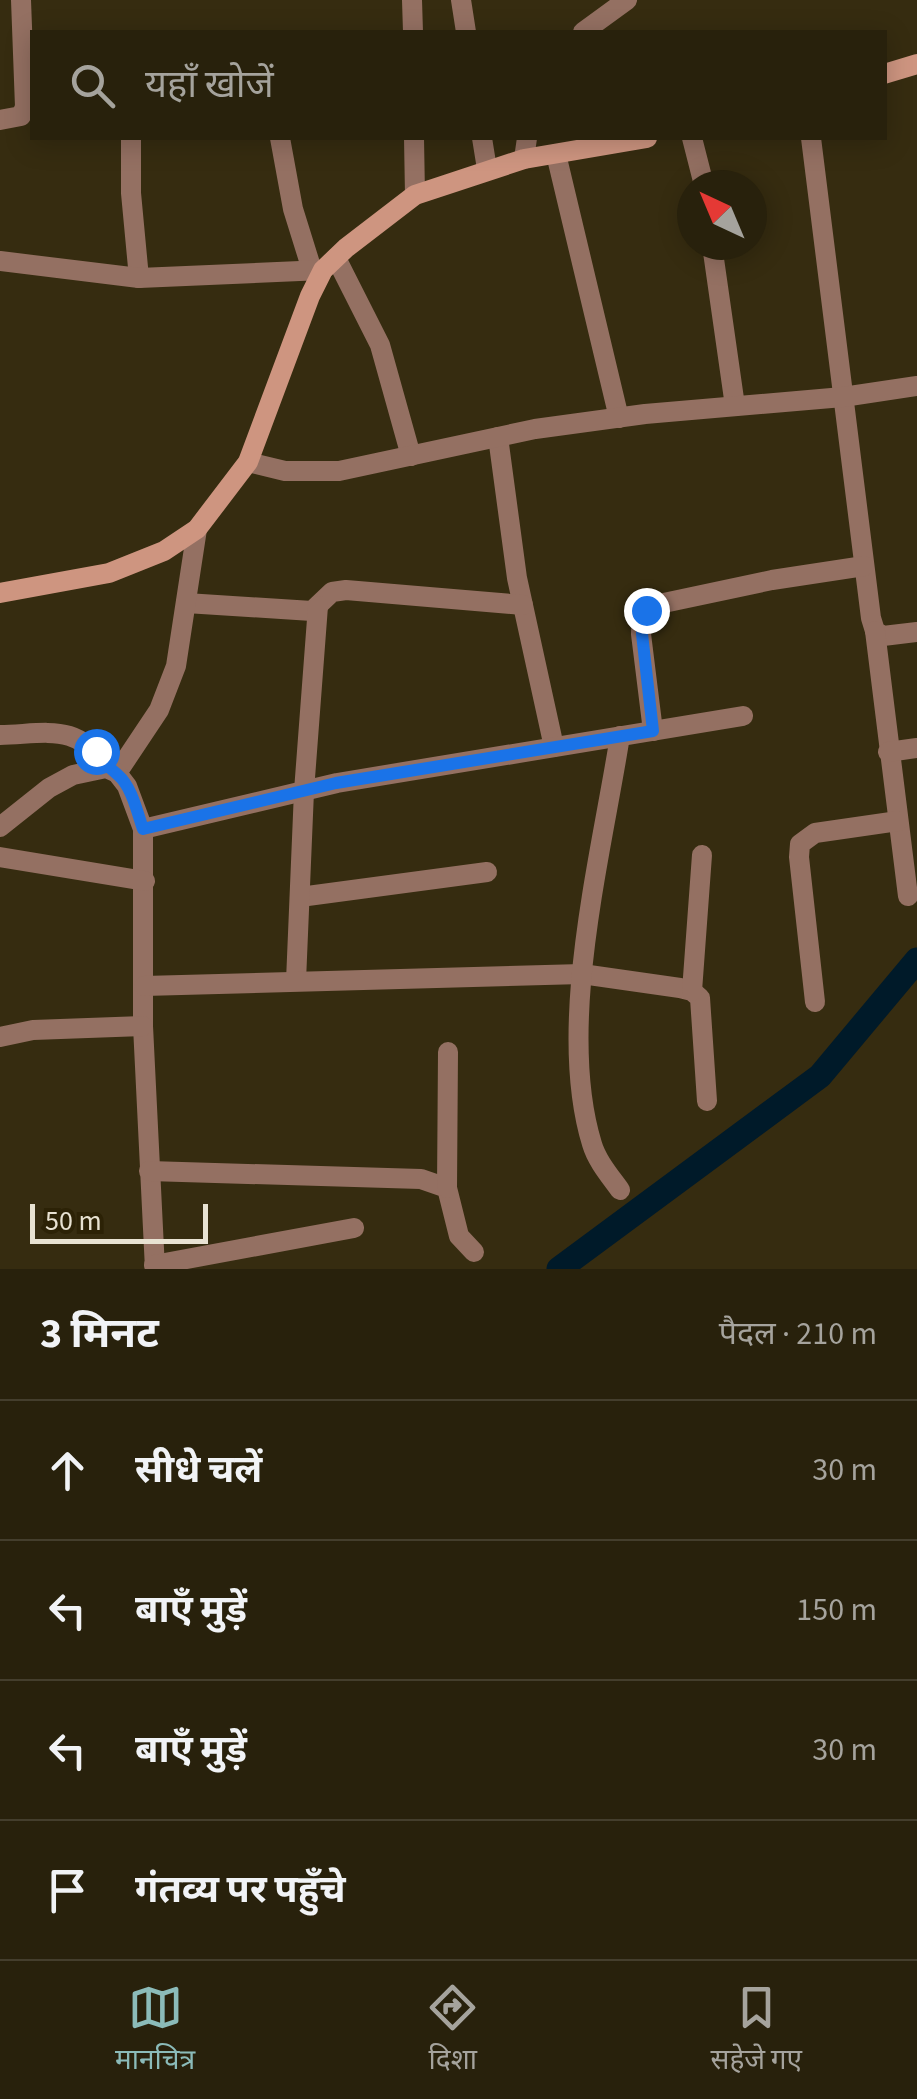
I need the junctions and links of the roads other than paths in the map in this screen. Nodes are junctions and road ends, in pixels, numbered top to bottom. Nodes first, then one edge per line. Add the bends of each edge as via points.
1 (21, 0) edge
2 (412, 0) edge
3 (462, 0) edge
4 (627, 0) edge
5 (413, 30) edge
6 (466, 30) edge
7 (585, 30) edge
8 (917, 64) edge
9 (29, 69) edge
10 (887, 73) edge
11 (0, 120) edge
12 (132, 140) edge
13 (280, 140) edge
14 (414, 140) edge
15 (482, 140) edge
16 (636, 140) edge
17 (693, 140) edge
18 (810, 140) edge
19 (526, 148) edge
20 (556, 154) junction
21 (487, 169) junction
22 (700, 170) edge
23 (415, 194) junction
24 (714, 260) edge
25 (0, 261) edge
26 (324, 266) junction
27 (139, 278) junction
28 (917, 386) edge
29 (844, 397) junction
30 (735, 406) junction
31 (618, 418) junction
32 (498, 437) junction
33 (412, 456) junction
34 (248, 462) junction
35 (197, 529) junction
36 (864, 566) junction
37 (0, 593) edge
38 (186, 602) junction
39 (523, 605) junction
40 (318, 606) junction
41 (875, 631) junction
42 (917, 632) edge
43 (743, 716) dead end
44 (653, 731) junction
45 (0, 736) edge
46 (620, 736) junction
47 (554, 747) junction
48 (917, 748) edge
49 (888, 752) junction
50 (112, 771) junction
51 (304, 791) junction
52 (898, 821) junction
53 (0, 827) edge
54 (143, 829) junction
55 (702, 855) dead end
56 (0, 858) edge
57 (486, 872) dead end
58 (145, 881) junction
59 (908, 896) dead end
60 (300, 897) junction
61 (582, 974) junction
62 (296, 980) junction
63 (144, 986) junction
64 (692, 991) junction
65 (815, 1002) dead end
66 (144, 1026) junction
67 (0, 1037) edge
68 (448, 1052) dead end
69 (706, 1101) dead end
70 (148, 1172) junction
71 (447, 1188) junction
72 (620, 1190) dead end
73 (354, 1228) dead end
74 (474, 1252) dead end
75 (154, 1267) edge

1 - 9 street
2 - 5 street
3 - 6 street
4 - 7 street
8 - 10 street
9 - 11 street via 22,116
12 - 27 street
13 - 26 street via 293,209
14 - 23 street
15 - 21 street
16 - 20 street
17 - 22 street
18 - 29 street
19 - 20 street
19 - 21 street
20 - 31 street
21 - 23 street
23 - 26 street
24 - 30 street
25 - 27 street
26 - 27 street
26 - 33 street via 380,345
26 - 34 street
28 - 29 street
29 - 30 street
29 - 36 street
30 - 31 street
31 - 32 street
32 - 33 street
32 - 39 street
33 - 34 street via 321,472
34 - 35 street
35 - 37 street via 164,552 109,573
35 - 38 street
36 - 41 street
36 - 44 street via 646,610 642,634
38 - 40 street via 312,611
38 - 50 street via 168,692
39 - 40 street via 346,590 332,592
39 - 47 street
40 - 51 street
41 - 42 street
41 - 49 street
43 - 44 street
44 - 46 street
45 - 50 street via 74,735
46 - 47 street
46 - 61 street
47 - 51 street
48 - 49 street
49 - 52 street
50 - 53 street via 73,775
50 - 54 street via 127,786
51 - 54 street
51 - 60 street
52 - 59 street
52 - 65 street via 815,833 800,844
54 - 58 street
55 - 64 street
56 - 58 street
57 - 60 street
58 - 63 street
60 - 62 street
61 - 62 street
61 - 64 street
61 - 72 street via 583,1102 593,1147
62 - 63 street
63 - 66 street
64 - 69 street via 702,1008
66 - 67 street
66 - 70 street
68 - 71 street
70 - 71 street via 421,1179
70 - 75 street
71 - 74 street via 458,1236
73 - 75 street

